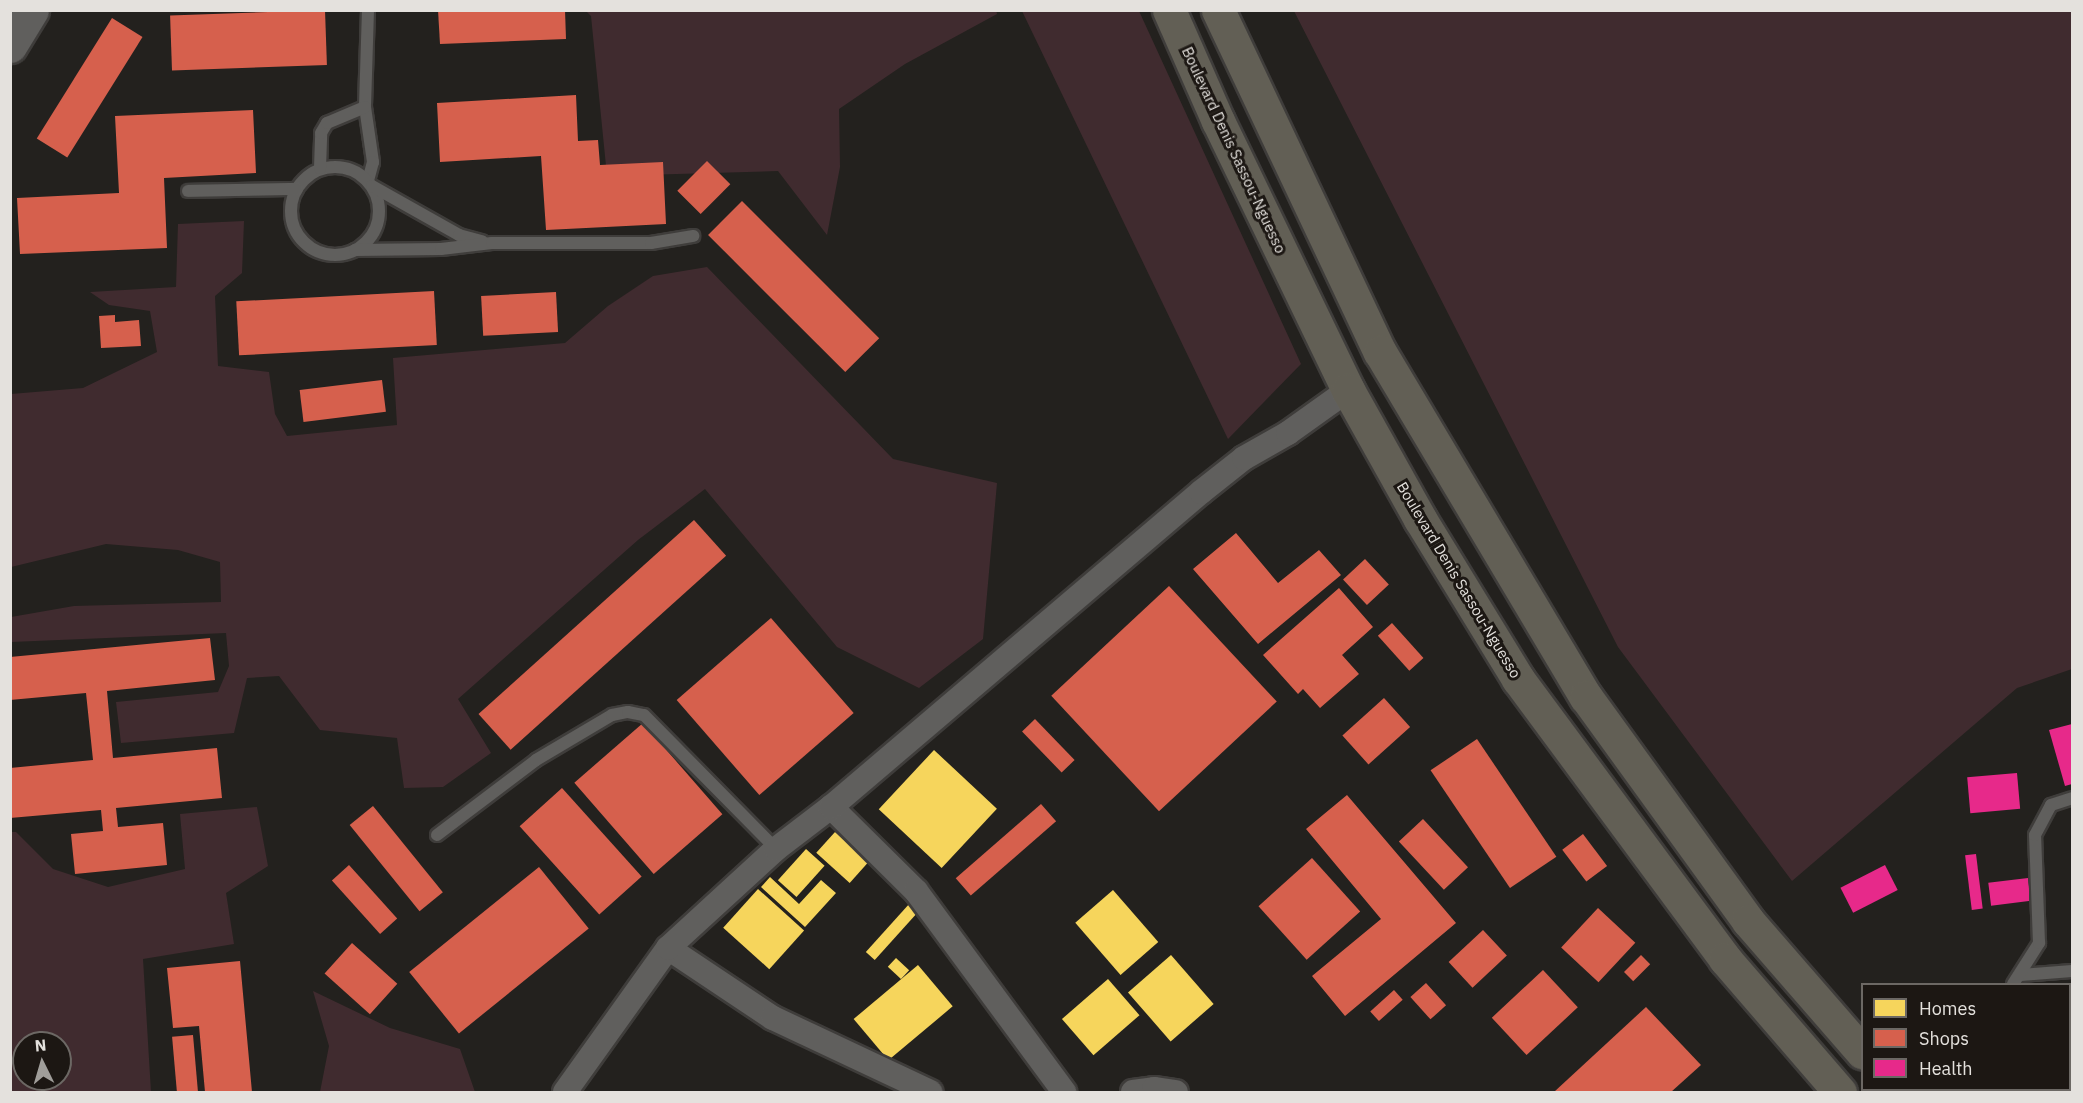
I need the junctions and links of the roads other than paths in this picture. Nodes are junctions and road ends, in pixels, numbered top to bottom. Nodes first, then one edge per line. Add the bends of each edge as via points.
1 (32, 10) edge
2 (368, 10) edge
3 (1169, 10) edge
4 (1218, 10) edge
5 (10, 46) edge
6 (365, 107) junction
7 (320, 168) junction
8 (370, 184) junction
9 (297, 189) junction
10 (188, 191) dead end
11 (693, 236) dead end
12 (492, 243) junction
13 (355, 250) junction
14 (1348, 390) junction
15 (2073, 798) edge
16 (831, 807) junction
17 (437, 835) dead end
18 (776, 849) junction
19 (668, 948) junction
20 (2073, 971) edge
21 (2017, 980) edge
22 (1861, 1050) edge
23 (565, 1092) edge
24 (930, 1092) edge
25 (1064, 1092) edge
26 (1133, 1092) edge
27 (1176, 1092) edge
28 (1840, 1092) edge

1 - 5 street
2 - 6 lane
3 - 14 main road, Boulevard Denis Sassou-Nguesso
4 - 22 main road via 1380,352 1580,687 1748,921
6 - 7 lane via 327,123 321,133
6 - 8 lane via 372,162
7 - 8 lane via 339,167
7 - 9 lane
8 - 12 lane via 459,235
8 - 13 lane via 379,203 378,222 369,239
9 - 10 lane
9 - 13 lane via 292,220 309,246 340,255
11 - 12 lane via 640,244
12 - 13 lane via 441,249
14 - 16 street via 1288,434 1244,458 1201,492
14 - 28 main road, Boulevard Denis Sassou-Nguesso via 1420,519 1518,679 1725,959
15 - 21 lane via 2051,805 2035,835 2039,943
16 - 18 street
16 - 25 street via 916,891
17 - 18 lane via 536,760 612,715 628,712 644,715
18 - 19 street
19 - 23 street
19 - 24 street via 773,1018
20 - 21 lane
26 - 27 street

